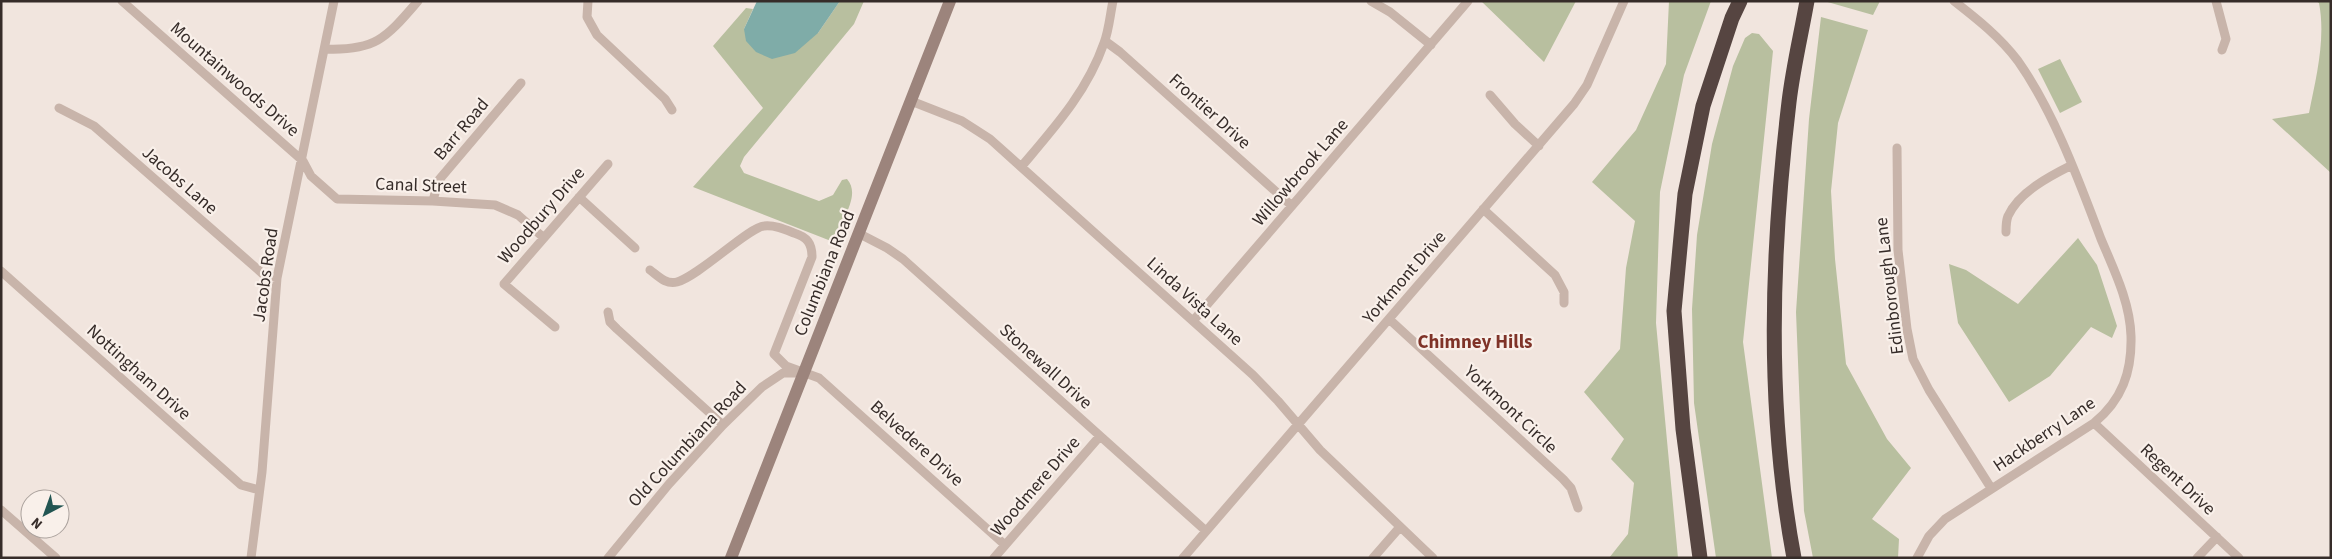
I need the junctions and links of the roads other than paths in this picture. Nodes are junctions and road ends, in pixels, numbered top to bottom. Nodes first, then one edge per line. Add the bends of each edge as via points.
1 (122, 1) edge
2 (334, 1) edge
3 (418, 1) edge
4 (588, 1) edge
5 (950, 1) edge
6 (1113, 1) edge
7 (1370, 1) edge
8 (1468, 1) edge
9 (1624, 1) edge
10 (1740, 1) edge
11 (1808, 1) edge
12 (1954, 1) edge
13 (2216, 1) edge
14 (1104, 41) junction
15 (1431, 46) junction
16 (325, 49) junction
17 (2222, 50) dead end
18 (521, 83) dead end
19 (1490, 95) dead end
20 (911, 101) junction
21 (58, 108) dead end
22 (672, 110) dead end
23 (1539, 146) junction
24 (1898, 148) dead end
25 (303, 161) junction
26 (608, 164) dead end
27 (2072, 165) junction
28 (1021, 167) junction
29 (579, 197) junction
30 (433, 201) junction
31 (1292, 206) junction
32 (1483, 209) junction
33 (2006, 232) dead end
34 (858, 233) junction
35 (544, 238) junction
36 (635, 248) dead end
37 (650, 270) dead end
38 (1, 271) edge
39 (277, 278) junction
40 (1564, 303) dead end
41 (608, 312) dead end
42 (1389, 319) junction
43 (1193, 321) junction
44 (554, 327) dead end
45 (803, 372) junction
46 (2094, 423) junction
47 (724, 425) junction
48 (1298, 425) junction
49 (1100, 436) junction
50 (1991, 488) junction
51 (259, 490) junction
52 (1578, 508) dead end
53 (1, 510) edge
54 (1400, 527) junction
55 (1206, 531) junction
56 (2217, 537) junction
57 (1005, 545) junction
58 (56, 558) edge
59 (251, 558) edge
60 (608, 558) edge
61 (731, 558) edge
62 (994, 558) edge
63 (1183, 558) edge
64 (1373, 558) edge
65 (1433, 558) edge
66 (1700, 558) edge
67 (1794, 558) edge
68 (1917, 558) edge
69 (2197, 558) edge
70 (2239, 558) edge

1 - 25 street, Mountainwoods Drive
2 - 16 street, Jacobs Road
3 - 16 street via 390,32 374,43 356,49
4 - 22 street via 587,17 596,35 665,98
5 - 20 main road, Columbiana Road
6 - 14 street
7 - 15 street via 1390,12
8 - 15 street, Willowbrook Lane
9 - 23 street, Yorkmont Drive via 1581,95
10 - 66 highway via 1703,106 1685,194 1674,311 1683,429
11 - 67 highway via 1790,100 1778,212 1773,317 1777,420 1785,507
12 - 27 street, Hackberry Lane via 2000,40 2017,60
13 - 17 street via 2226,39
14 - 28 street via 1075,102
14 - 31 street, Frontier Drive
15 - 31 street, Willowbrook Lane
16 - 25 street, Jacobs Road
18 - 30 street, Barr Road via 438,181
19 - 23 street
20 - 28 street, Linda Vista Lane via 974,127
20 - 34 main road, Columbiana Road
21 - 39 street, Jacobs Lane via 94,126 263,274
23 - 32 street, Yorkmont Drive
24 - 50 street, Edinborough Lane via 1897,242 1913,358 1929,390
25 - 30 street, Canal Street via 311,176 337,199
25 - 39 street, Jacobs Road
26 - 29 street, Woodbury Drive
27 - 33 street via 2041,182 2016,204 2008,217
27 - 46 street, Hackberry Lane via 2121,290 2131,336 2122,390 2109,411
28 - 43 street, Linda Vista Lane
29 - 35 street, Woodbury Drive
29 - 36 street
30 - 35 street, Canal Street via 502,207 518,215
31 - 43 street, Willowbrook Lane
32 - 40 street via 1555,276 1564,292
32 - 42 street, Yorkmont Drive
34 - 45 main road, Columbiana Road
34 - 49 street, Stonewall Drive via 903,260
35 - 44 street, Woodbury Drive via 504,284
37 - 45 street, Belvedere Drive via 669,283 677,282 762,226 804,236 812,247 812,257 774,354 786,366
38 - 51 street, Nottingham Drive via 242,485
39 - 51 street, Jacobs Road
41 - 47 street via 610,322 617,329
42 - 48 street, Yorkmont Drive
42 - 52 street, Yorkmont Circle via 1563,479 1571,488
43 - 48 street, Linda Vista Lane via 1260,383
45 - 47 street, Old Columbiana Road via 783,373 773,379
45 - 57 street, Belvedere Drive via 819,378 842,397
45 - 61 main road, Columbiana Road
46 - 50 street, Hackberry Lane
46 - 56 street, Regent Drive
47 - 60 street, Old Columbiana Road
48 - 54 street, Linda Vista Lane
48 - 55 street, Yorkmont Drive
49 - 55 street, Stonewall Drive
49 - 57 street, Woodmere Drive
50 - 68 street, Hackberry Lane via 1936,527
51 - 59 street, Jacobs Road
53 - 58 street
54 - 64 street
54 - 65 street, Linda Vista Lane
55 - 63 street, Yorkmont Drive
56 - 69 street
56 - 70 street, Regent Drive
57 - 62 street, Woodmere Drive

